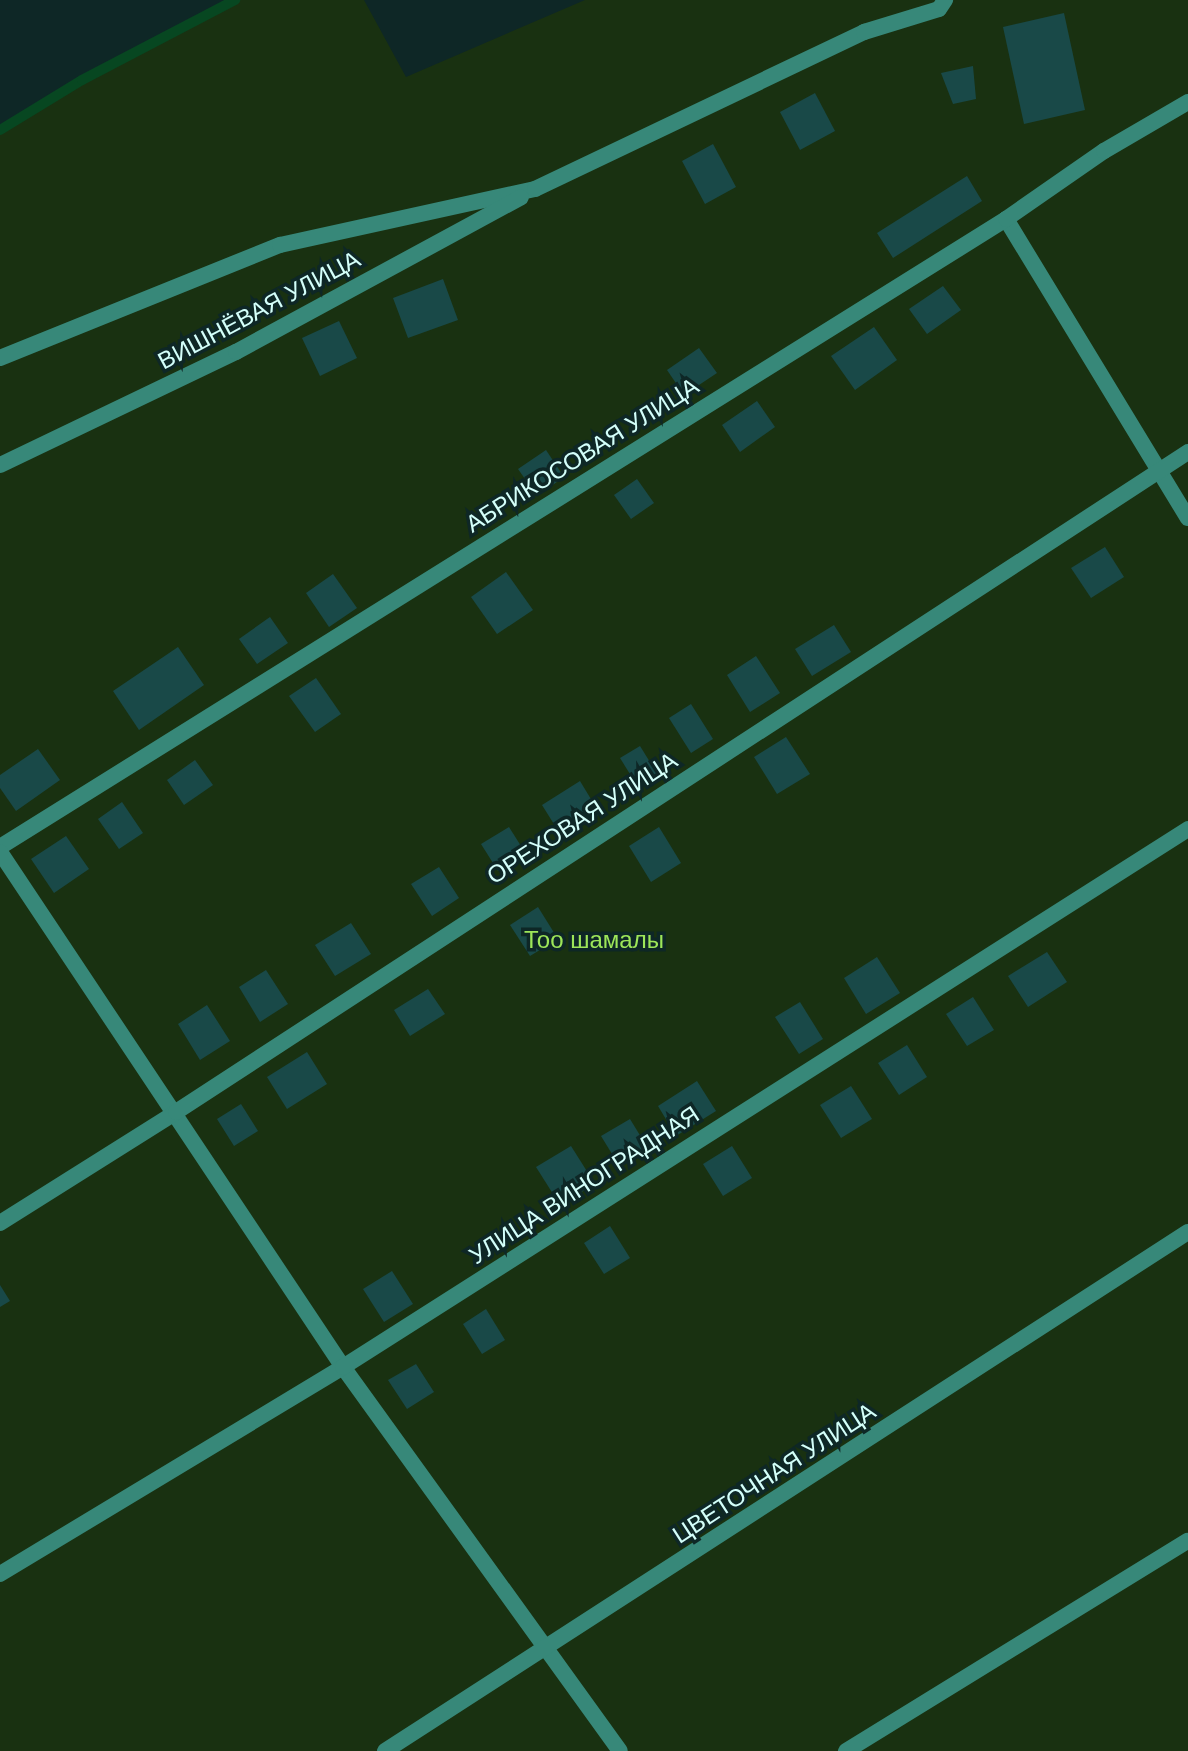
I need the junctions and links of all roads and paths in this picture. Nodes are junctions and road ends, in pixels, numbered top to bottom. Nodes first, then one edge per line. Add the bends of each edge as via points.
1 (945, 0) edge
2 (1188, 102) edge
3 (535, 189) junction
4 (1006, 219) junction
5 (0, 358) edge
6 (1188, 452) edge
7 (0, 465) edge
8 (1158, 471) junction
9 (1188, 518) edge
10 (1188, 829) edge
11 (0, 850) edge
12 (176, 1112) junction
13 (0, 1223) edge
14 (1188, 1232) edge
15 (343, 1367) junction
16 (1188, 1541) edge
17 (0, 1574) edge
18 (547, 1650) junction
19 (385, 1751) edge
20 (620, 1751) edge
21 (846, 1751) edge

1 - 3 street via 939,9 864,32
2 - 4 street, АБРИКОСОВАЯ УЛИЦА via 1104,151
3 - 5 street via 280,245
3 - 7 street, ВИШНЁВАЯ УЛИЦА via 236,352
4 - 8 street
4 - 11 street, АБРИКОСОВАЯ УЛИЦА
6 - 8 street, ОРЕХОВАЯ УЛИЦА
8 - 9 street
8 - 12 street, ОРЕХОВАЯ УЛИЦА
10 - 15 street, УЛИЦА ВИНОГРАДНАЯ
11 - 12 street
12 - 13 street, ОРЕХОВАЯ УЛИЦА
12 - 15 street
14 - 18 street, ЦВЕТОЧНАЯ УЛИЦА
15 - 17 street, УЛИЦА ВИНОГРАДНАЯ
15 - 18 street
16 - 21 street
18 - 19 street, ЦВЕТОЧНАЯ УЛИЦА
18 - 20 street

